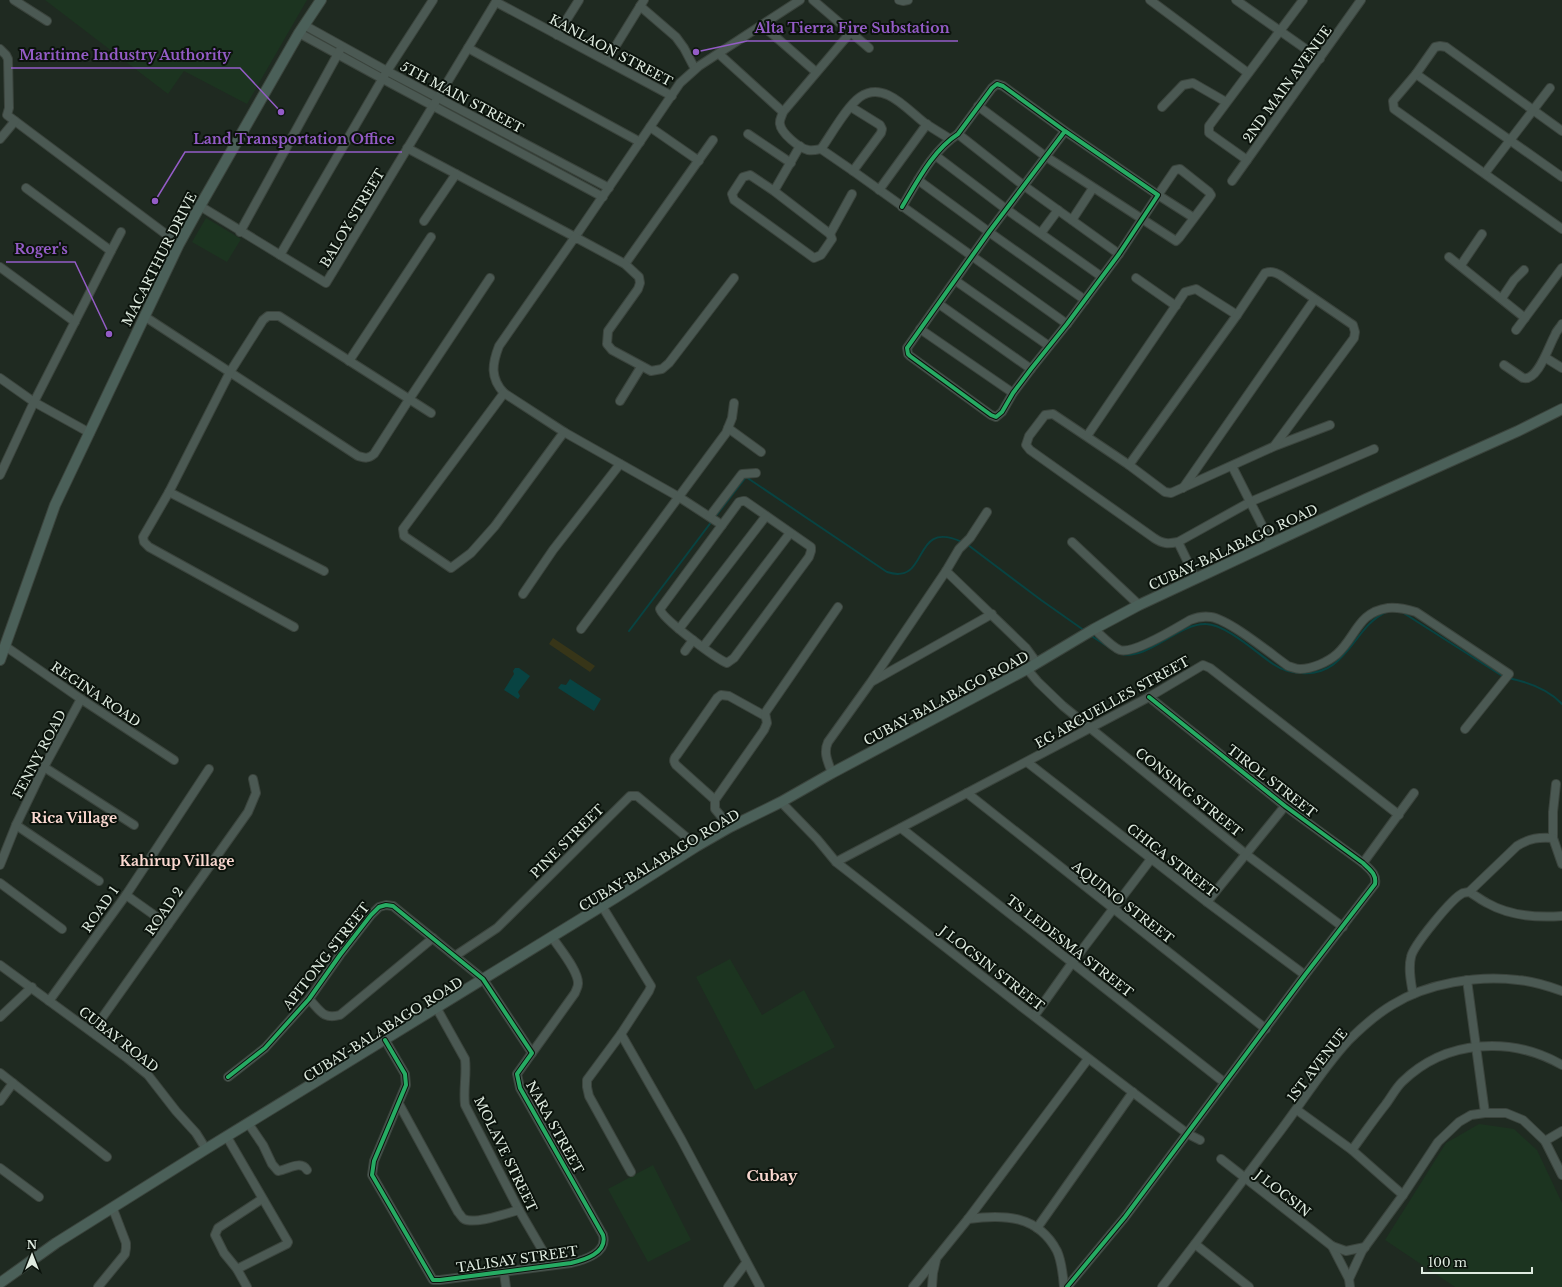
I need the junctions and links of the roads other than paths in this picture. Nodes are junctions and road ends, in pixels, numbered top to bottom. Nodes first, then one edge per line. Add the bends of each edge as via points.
1 (14, 0) edge
2 (319, 0) edge
3 (433, 0) edge
4 (579, 0) edge
5 (800, 0) edge
6 (813, 0) edge
7 (899, 0) edge
8 (908, 0) edge
9 (1150, 0) edge
10 (1236, 0) edge
11 (1303, 0) edge
12 (1361, 0) edge
13 (497, 1) edge
14 (642, 3) edge
15 (47, 21) dead end
16 (762, 25) junction
17 (302, 29) junction
18 (1279, 31) junction
19 (850, 33) junction
20 (557, 34) junction
21 (343, 46) junction
22 (468, 48) junction
23 (869, 48) dead end
24 (0, 49) edge
25 (338, 54) junction
26 (719, 54) junction
27 (1320, 59) junction
28 (607, 60) junction
29 (695, 70) junction
30 (387, 71) junction
31 (816, 72) junction
32 (1248, 73) junction
33 (1416, 74) junction
34 (382, 79) junction
35 (1550, 88) dead end
36 (672, 96) junction
37 (438, 97) junction
38 (1226, 102) junction
39 (433, 105) junction
40 (978, 106) junction
41 (851, 107) junction
42 (1162, 107) dead end
43 (0, 110) edge
44 (1532, 111) junction
45 (783, 112) junction
46 (8, 115) junction
47 (15, 121) junction
48 (927, 124) junction
49 (650, 127) junction
50 (1065, 131) junction
51 (1562, 131) edge
52 (748, 134) dead end
53 (958, 134) junction
54 (0, 139) edge
55 (950, 139) junction
56 (713, 140) dead end
57 (1510, 141) junction
58 (640, 142) junction
59 (800, 146) junction
60 (407, 148) junction
61 (821, 148) junction
62 (936, 156) junction
63 (1045, 156) junction
64 (1247, 160) junction
65 (699, 161) junction
66 (791, 163) junction
67 (854, 170) junction
68 (1485, 173) junction
69 (456, 174) junction
70 (1562, 177) edge
71 (918, 180) junction
72 (1232, 181) dead end
73 (1023, 186) junction
74 (26, 188) dead end
75 (609, 188) junction
76 (1093, 188) junction
77 (879, 190) junction
78 (774, 191) junction
79 (852, 194) dead end
80 (1158, 195) junction
81 (603, 197) junction
82 (200, 206) junction
83 (902, 207) junction
84 (1006, 209) junction
85 (1058, 210) junction
86 (1194, 218) junction
87 (1141, 219) junction
88 (1072, 220) junction
89 (424, 221) dead end
90 (1562, 229) edge
91 (121, 232) dead end
92 (240, 232) junction
93 (989, 232) junction
94 (1041, 233) junction
95 (830, 234) junction
96 (1482, 234) dead end
97 (431, 237) dead end
98 (576, 237) junction
99 (179, 244) junction
100 (111, 251) junction
101 (1119, 254) junction
102 (280, 255) junction
103 (973, 256) junction
104 (1449, 257) dead end
105 (625, 264) junction
106 (1461, 265) junction
107 (0, 267) edge
108 (1562, 268) edge
109 (1524, 270) dead end
110 (1102, 277) junction
111 (490, 278) dead end
112 (734, 278) dead end
113 (1136, 278) dead end
114 (956, 281) junction
115 (1502, 298) junction
116 (1085, 300) junction
117 (1314, 300) junction
118 (939, 304) junction
119 (1176, 306) junction
120 (1237, 315) junction
121 (144, 316) junction
122 (1525, 318) junction
123 (76, 322) junction
124 (1067, 324) junction
125 (1562, 324) edge
126 (920, 329) junction
127 (1516, 330) dead end
128 (1049, 346) junction
129 (1546, 358) junction
130 (350, 361) junction
131 (1504, 365) dead end
132 (641, 367) junction
133 (1562, 368) edge
134 (1031, 369) junction
135 (230, 372) junction
136 (0, 378) edge
137 (504, 393) junction
138 (1013, 393) junction
139 (410, 398) junction
140 (620, 401) dead end
141 (34, 402) junction
142 (734, 403) dead end
143 (1562, 409) edge
144 (431, 413) dead end
145 (1330, 425) dead end
146 (728, 428) junction
147 (564, 432) junction
148 (90, 433) junction
149 (1087, 436) junction
150 (1275, 446) junction
151 (1374, 449) dead end
152 (761, 452) dead end
153 (620, 464) junction
154 (1129, 465) junction
155 (1232, 466) junction
156 (756, 473) dead end
157 (0, 474) edge
158 (1183, 488) junction
159 (169, 492) junction
160 (678, 497) junction
161 (1250, 502) junction
162 (987, 512) dead end
163 (766, 516) junction
164 (715, 520) junction
165 (790, 533) junction
166 (1072, 542) dead end
167 (1178, 542) junction
168 (1271, 543) junction
169 (324, 571) dead end
170 (946, 571) junction
171 (1196, 579) junction
172 (523, 594) dead end
173 (1139, 605) junction
174 (838, 607) dead end
175 (992, 614) junction
176 (294, 626) dead end
177 (580, 629) dead end
178 (679, 629) junction
179 (1091, 631) junction
180 (693, 640) junction
181 (5, 646) junction
182 (703, 647) junction
183 (684, 650) dead end
184 (0, 660) edge
185 (1037, 663) junction
186 (1027, 669) junction
187 (871, 682) junction
188 (1149, 697) junction
189 (81, 699) junction
190 (764, 716) junction
191 (1091, 728) junction
192 (1465, 729) dead end
193 (174, 760) dead end
194 (1027, 762) junction
195 (44, 767) junction
196 (209, 769) dead end
197 (832, 773) junction
198 (253, 779) dead end
199 (1556, 784) dead end
200 (1414, 793) dead end
201 (967, 794) junction
202 (715, 800) junction
203 (781, 802) junction
204 (1285, 806) junction
205 (1398, 815) junction
206 (16, 825) junction
207 (134, 825) dead end
208 (730, 827) junction
209 (901, 828) junction
210 (1553, 838) junction
211 (697, 846) junction
212 (1247, 855) junction
213 (1151, 859) junction
214 (836, 862) junction
215 (1362, 863) junction
216 (1562, 864) edge
217 (0, 865) edge
218 (99, 881) dead end
219 (0, 883) edge
220 (1469, 892) junction
221 (126, 894) junction
222 (1207, 902) junction
223 (602, 906) junction
224 (1112, 909) junction
225 (1562, 916) edge
226 (168, 925) junction
227 (1343, 927) junction
228 (62, 929) dead end
229 (552, 937) junction
230 (433, 938) junction
231 (455, 956) junction
232 (1072, 963) junction
233 (0, 965) edge
234 (1305, 975) junction
235 (483, 979) junction
236 (1467, 980) junction
237 (32, 987) junction
238 (1562, 991) edge
239 (1413, 994) junction
240 (309, 999) junction
241 (49, 1001) junction
242 (436, 1007) junction
243 (1035, 1015) junction
244 (0, 1017) edge
245 (1266, 1029) junction
246 (92, 1032) junction
247 (621, 1034) junction
248 (385, 1040) junction
249 (1476, 1046) junction
250 (532, 1053) junction
251 (1088, 1059) junction
252 (1562, 1065) edge
253 (0, 1073) edge
254 (228, 1077) dead end
255 (13, 1083) junction
256 (1225, 1083) junction
257 (1133, 1092) junction
258 (0, 1101) edge
259 (399, 1104) junction
260 (1297, 1110) junction
261 (1486, 1113) junction
262 (248, 1123) junction
263 (1562, 1131) edge
264 (1188, 1134) junction
265 (227, 1137) junction
266 (1200, 1140) dead end
267 (1545, 1141) junction
268 (206, 1149) junction
269 (1352, 1150) junction
270 (107, 1157) dead end
271 (1221, 1159) dead end
272 (0, 1168) edge
273 (308, 1170) dead end
274 (631, 1172) dead end
275 (1562, 1175) edge
276 (1245, 1178) junction
277 (1402, 1195) junction
278 (39, 1197) dead end
279 (262, 1199) junction
280 (113, 1208) junction
281 (519, 1210) junction
282 (968, 1219) junction
283 (1037, 1228) junction
284 (1194, 1244) junction
285 (1332, 1246) junction
286 (1365, 1247) junction
287 (601, 1249) joint
288 (937, 1257) junction
289 (746, 1263) junction
290 (550, 1265) junction
291 (237, 1270) junction
292 (504, 1272) junction
293 (0, 1283) edge
294 (1349, 1283) edge
295 (98, 1287) edge
296 (247, 1287) edge
297 (506, 1287) edge
298 (728, 1287) edge
299 (760, 1287) edge
300 (913, 1287) edge
301 (932, 1287) edge
302 (1066, 1287) edge
303 (1162, 1287) edge
304 (1248, 1287) edge

1 - 15 street
2 - 17 main road, MACARTHUR DRIVE
3 - 30 street
4 - 20 street
5 - 16 street
6 - 19 street
7 - 8 street
9 - 32 street
10 - 18 street
11 - 18 street, 2ND MAIN AVENUE
12 - 27 street, 2ND MAIN AVENUE
13 - 20 street, KANLAON STREET
13 - 22 street, BALOY STREET
14 - 28 street
14 - 29 street via 676,37
16 - 26 street
16 - 31 street
17 - 21 street, 5TH MAIN STREET
17 - 25 street, 5TH MAIN STREET
17 - 82 main road, MACARTHUR DRIVE
18 - 27 street
18 - 32 street, 2ND MAIN AVENUE
19 - 23 street
19 - 31 street
20 - 28 street, KANLAON STREET
21 - 25 street
21 - 30 street, 5TH MAIN STREET
22 - 37 street, BALOY STREET
22 - 58 street
24 - 46 street via 8,59
25 - 34 street, 5TH MAIN STREET
25 - 92 street
26 - 29 street
26 - 45 street
27 - 64 street, 2ND MAIN AVENUE
28 - 36 street, KANLAON STREET
29 - 36 street via 680,83
30 - 34 street
30 - 37 street, 5TH MAIN STREET
31 - 45 street
32 - 38 street, 2ND MAIN AVENUE
33 - 44 street via 1435,47 1446,47
33 - 57 street
33 - 68 street via 1393,101 1394,109
34 - 39 street, 5TH MAIN STREET
34 - 102 street
35 - 44 street
36 - 49 street
37 - 39 street, BALOY STREET
37 - 75 street, 5TH MAIN STREET
38 - 42 street via 1193,83 1188,83
38 - 64 street, 2ND MAIN AVENUE via 1209,126 1209,132
39 - 60 street, BALOY STREET
39 - 81 street, 5TH MAIN STREET
40 - 50 street via 995,85 1000,85
40 - 53 street
40 - 63 street
41 - 48 street via 860,97 867,94 886,93
41 - 61 street
41 - 67 street via 882,129
43 - 46 street
44 - 51 street
44 - 57 street
45 - 59 street via 780,126 788,137
46 - 47 street
47 - 54 street
47 - 99 street
48 - 55 street
48 - 77 street
49 - 58 street
49 - 65 street
50 - 63 street
50 - 80 street
52 - 66 street
53 - 55 street
53 - 73 street
55 - 62 street
56 - 65 street
57 - 68 street
57 - 70 street
58 - 75 street
59 - 61 street via 810,151
59 - 66 street
60 - 69 street
60 - 102 street, BALOY STREET via 326,283
61 - 67 street
62 - 71 street
62 - 84 street
63 - 73 street
63 - 76 street
64 - 72 street
65 - 105 street
66 - 78 street
67 - 77 street
68 - 90 street
69 - 89 street
69 - 98 street
71 - 83 street
71 - 93 street
73 - 84 street
73 - 85 street
74 - 100 street
75 - 81 street
76 - 87 street
76 - 88 street
77 - 83 street
78 - 95 street
78 - 95 street via 748,175 743,177 732,194 734,200 814,258 821,255 832,239
79 - 95 street
80 - 86 street
80 - 86 street via 1175,170 1180,169 1211,195
80 - 87 street
81 - 98 street
82 - 92 street
82 - 99 main road, MACARTHUR DRIVE
83 - 103 street
84 - 93 street
84 - 94 street
85 - 88 street
85 - 94 street
86 - 87 street via 1176,241
87 - 101 street
88 - 101 street
91 - 100 street
92 - 102 street
93 - 103 street
93 - 116 street
94 - 110 street
96 - 106 street
97 - 130 street
98 - 105 street
98 - 137 street via 499,346 493,368 495,381
99 - 121 main road, MACARTHUR DRIVE
100 - 123 street
101 - 110 street
103 - 114 street
103 - 124 street
104 - 106 street
105 - 132 street via 639,277 640,283 608,331 607,344 612,350
106 - 115 street
107 - 123 street
108 - 122 street
109 - 115 street
110 - 116 street
111 - 139 street
112 - 132 street via 669,364 654,371
113 - 119 street
114 - 118 street
114 - 128 street
115 - 122 street
116 - 124 street
117 - 120 street via 1274,272 1268,272
117 - 150 street via 1353,326 1354,338
117 - 158 street
118 - 126 street
118 - 134 street
119 - 120 street via 1185,292 1196,289
119 - 149 street
120 - 154 street
121 - 135 street
121 - 148 main road, MACARTHUR DRIVE
122 - 127 street
123 - 141 street
124 - 128 street
125 - 129 street via 1555,334
126 - 138 street
126 - 138 street via 907,348 908,354 991,415 999,415
128 - 134 street
129 - 131 street via 1527,379
129 - 133 street
130 - 135 street via 279,316 272,315 263,320
130 - 139 street
132 - 140 street
134 - 138 street
135 - 139 street via 358,456 365,458 370,458 374,454
135 - 159 street
136 - 141 street
137 - 147 street
137 - 147 street via 403,528 404,536 451,568 471,553 495,526
139 - 144 street
141 - 148 street
141 - 157 street
142 - 146 street
143 - 168 main road, CUBAY-BALABAGO ROAD
145 - 150 street
146 - 152 street
146 - 160 street
147 - 153 street
148 - 181 main road, MACARTHUR DRIVE via 50,518
149 - 154 street
149 - 167 street via 1049,413 1044,415 1029,436 1026,445 1162,543
150 - 155 street
151 - 161 street
153 - 160 street
153 - 172 street via 553,550
154 - 158 street via 1165,492 1171,493
155 - 158 street
155 - 161 street
156 - 164 street via 742,474
159 - 169 street
159 - 176 street via 146,531 144,542
160 - 164 street
160 - 177 street
161 - 167 street
161 - 168 street
162 - 170 street
163 - 164 street via 742,501
163 - 165 street
163 - 178 street
164 - 178 street via 661,606 660,612
165 - 182 street
165 - 182 street via 811,547 812,552 738,652 727,663
166 - 173 street
167 - 171 street
168 - 171 main road, CUBAY-BALABAGO ROAD
170 - 175 street
170 - 187 street
171 - 173 main road, CUBAY-BALABAGO ROAD
173 - 179 main road, CUBAY-BALABAGO ROAD
174 - 190 street
175 - 185 street via 1026,648
175 - 187 street
178 - 180 street
179 - 185 main road, CUBAY-BALABAGO ROAD
179 - 192 street via 1118,649 1130,650 1190,620 1210,617 1225,622 1288,666 1300,669 1317,666 1339,653 1360,624 1373,612 1400,608 1416,612 1509,674
180 - 182 street
180 - 183 street
181 - 184 main road, MACARTHUR DRIVE
181 - 189 street, REGINA ROAD
185 - 186 main road, CUBAY-BALABAGO ROAD
186 - 191 street, CONSING STREET via 1063,706
186 - 197 main road, CUBAY-BALABAGO ROAD
187 - 197 street via 828,742 826,755
188 - 191 street, EG ARGUELLES STREET
188 - 204 street, TIROL STREET
188 - 205 street, EG ARGUELLES STREET via 1203,665 1206,666
189 - 193 street, REGINA ROAD
189 - 195 street, FENNY ROAD
190 - 202 street via 767,723 764,730
190 - 202 street via 729,696 721,695 674,759 676,765
191 - 194 street, EG ARGUELLES STREET
191 - 212 street, CONSING STREET
194 - 201 street, EG ARGUELLES STREET
194 - 213 street, CHICA STREET
195 - 206 street, FENNY ROAD
195 - 207 street
196 - 221 street, ROAD 1
197 - 203 main road, CUBAY-BALABAGO ROAD
198 - 226 street, ROAD 2 via 256,793 248,812
199 - 210 street
200 - 205 street
201 - 209 street, EG ARGUELLES STREET
201 - 224 street, AQUINO STREET
202 - 208 street via 715,809
203 - 208 main road, CUBAY-BALABAGO ROAD
203 - 214 street, J LOCSIN STREET
204 - 212 street
204 - 215 street, TIROL STREET
205 - 215 street
206 - 217 street, FENNY ROAD
206 - 218 street
208 - 211 main road, CUBAY-BALABAGO ROAD
209 - 214 street, EG ARGUELLES STREET
209 - 232 street, TS LEDESMA STREET
210 - 216 street
210 - 220 street via 1538,836 1517,846
211 - 223 main road, CUBAY-BALABAGO ROAD
211 - 231 street, PINE STREET via 637,796 630,796 497,928
212 - 222 street
212 - 227 street, CONSING STREET
213 - 222 street, CHICA STREET
213 - 224 street
214 - 243 street, J LOCSIN STREET
215 - 227 street, TIROL STREET via 1374,874 1376,884
219 - 228 street
220 - 225 street via 1508,913 1545,918
220 - 239 street via 1454,900 1415,948 1410,964
221 - 226 street
221 - 241 street, ROAD 1
222 - 234 street, CHICA STREET
223 - 229 main road, CUBAY-BALABAGO ROAD
223 - 247 street via 651,986
224 - 232 street
224 - 245 street, AQUINO STREET
226 - 246 street, ROAD 2
227 - 234 street
229 - 235 main road, CUBAY-BALABAGO ROAD
229 - 250 street, NARA STREET via 574,971 578,986
230 - 231 street
230 - 240 street via 340,1015 325,1016
230 - 240 street, APITONG STREET via 393,906 379,907 370,915
231 - 235 street
232 - 243 street
232 - 256 street, TS LEDESMA STREET
233 - 237 street, CUBAY ROAD
234 - 245 street
235 - 242 main road, CUBAY-BALABAGO ROAD
235 - 250 street
236 - 238 street, 1ST AVENUE via 1518,980
236 - 239 street, 1ST AVENUE
236 - 249 street
237 - 241 street, CUBAY ROAD
237 - 244 street
239 - 260 street, 1ST AVENUE via 1393,1004 1348,1042
240 - 254 street, APITONG STREET via 265,1048
241 - 246 street, CUBAY ROAD
242 - 248 main road, CUBAY-BALABAGO ROAD
242 - 281 street, MOLAVE STREET via 465,1059 465,1105
243 - 251 street, J LOCSIN STREET
245 - 256 street
246 - 268 street, CUBAY ROAD via 148,1075
247 - 274 street via 587,1080 587,1088
247 - 289 street via 681,1139
248 - 259 street via 405,1074 406,1085
248 - 262 main road, CUBAY-BALABAGO ROAD
249 - 252 street via 1499,1045 1518,1048
249 - 261 street
249 - 269 street via 1435,1059 1410,1075
250 - 287 street, NARA STREET via 517,1074 520,1088 603,1235
251 - 257 street, J LOCSIN STREET
251 - 282 street
253 - 255 street
255 - 258 street
255 - 270 street
256 - 264 street
257 - 264 street, J LOCSIN STREET
257 - 283 street
259 - 281 street via 463,1219 480,1220
259 - 292 street, TALISAY STREET via 374,1161 372,1175 433,1280
260 - 269 street
260 - 276 street, 1ST AVENUE
261 - 267 street via 1506,1113 1523,1120
261 - 277 street via 1471,1115 1459,1122 1438,1142
262 - 265 main road, CUBAY-BALABAGO ROAD
262 - 273 street via 278,1170 300,1165
263 - 267 street
264 - 266 street, J LOCSIN STREET
264 - 302 street via 1126,1217
265 - 268 main road, CUBAY-BALABAGO ROAD
265 - 279 street
267 - 275 street
268 - 280 main road, CUBAY-BALABAGO ROAD
269 - 277 street
271 - 276 street, J LOCSIN
272 - 278 street
276 - 284 street, 1ST AVENUE
276 - 285 street, J LOCSIN
277 - 286 street
279 - 291 street via 222,1225 214,1235
279 - 291 street via 288,1242
280 - 293 main road, CUBAY-BALABAGO ROAD via 56,1243
280 - 295 street via 126,1243 125,1254
281 - 290 street, MOLAVE STREET
282 - 283 street via 1012,1218 1023,1220
282 - 288 street
283 - 302 street via 1048,1238 1057,1252
284 - 303 street, 1ST AVENUE
284 - 304 street
285 - 286 street, J LOCSIN via 1346,1251
285 - 294 street, J LOCSIN
286 - 294 street, J LOCSIN
287 - 290 street, TALISAY STREET via 581,1261
288 - 300 street
288 - 301 street
289 - 298 street
289 - 299 street
290 - 292 street, TALISAY STREET
291 - 296 street
292 - 297 street

